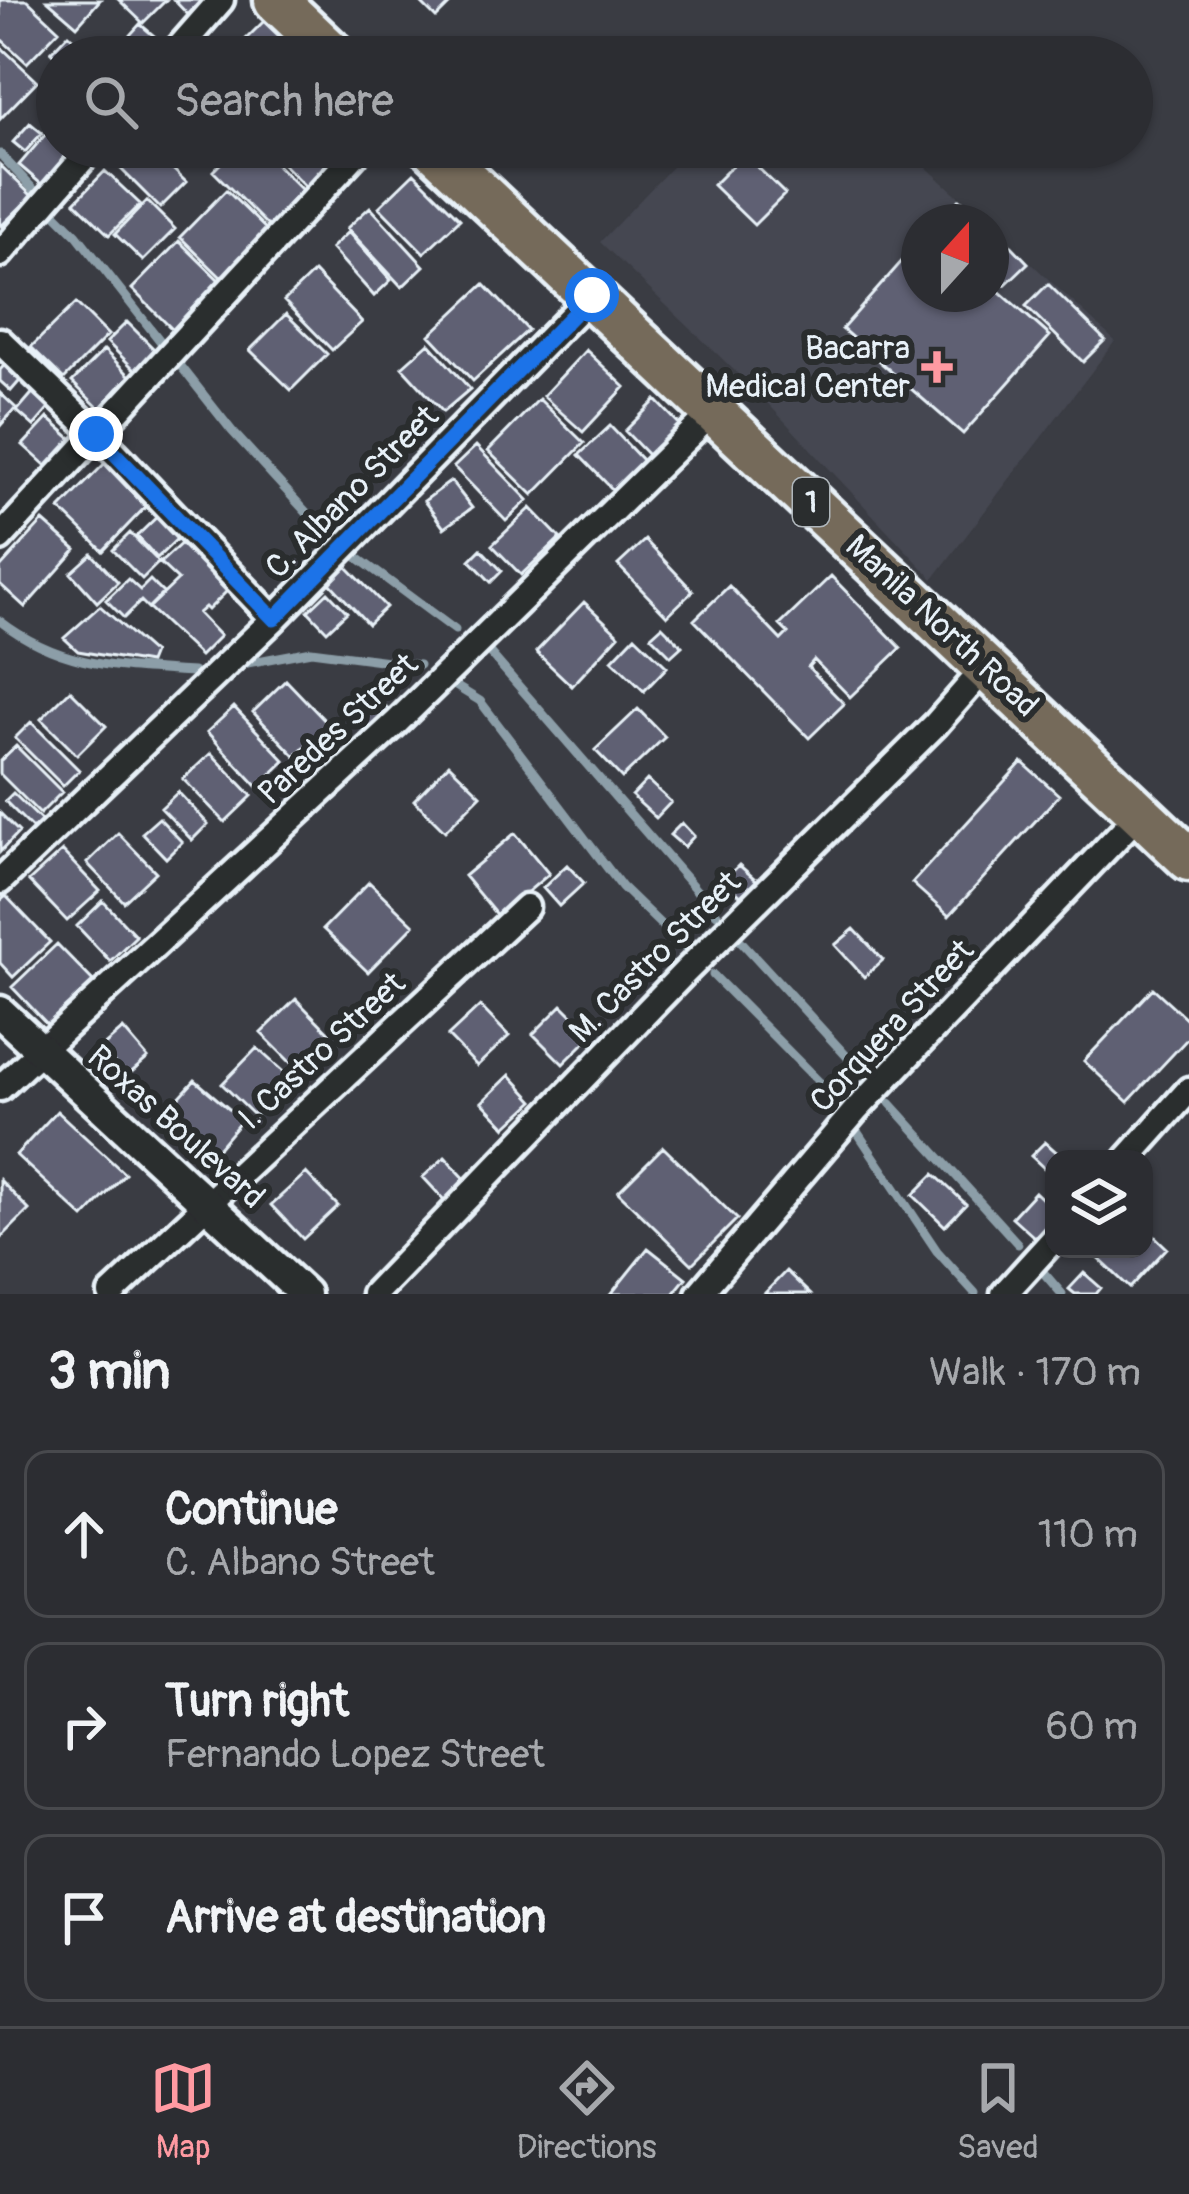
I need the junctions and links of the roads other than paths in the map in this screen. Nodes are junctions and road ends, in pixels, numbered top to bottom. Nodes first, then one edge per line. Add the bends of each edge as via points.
1 (220, 0) edge
2 (276, 0) edge
3 (189, 36) edge
4 (314, 36) edge
5 (75, 168) edge
6 (343, 168) edge
7 (455, 168) edge
8 (0, 254) edge
9 (592, 295) junction
10 (0, 341) edge
11 (715, 410) junction
12 (96, 434) junction
13 (0, 538) edge
14 (274, 619) junction
15 (985, 668) junction
16 (1141, 812) junction
17 (1189, 859) edge
18 (0, 881) edge
19 (526, 907) dead end
20 (0, 1012) edge
21 (39, 1050) junction
22 (0, 1088) edge
23 (1189, 1090) edge
24 (1134, 1150) edge
25 (207, 1203) junction
26 (1045, 1249) edge
27 (111, 1294) edge
28 (304, 1294) edge
29 (374, 1294) edge
30 (700, 1294) edge
31 (1004, 1294) edge

1 - 3 street
2 - 4 highway
5 - 8 street
6 - 12 street
7 - 9 highway, Manila North Road / 1
9 - 11 highway, Manila North Road / 1
9 - 14 street, C. Albano Street
10 - 12 street
11 - 15 highway, Manila North Road / 1
11 - 21 street, Paredes Street via 397,722
12 - 13 street
12 - 14 street
14 - 18 street, C. Albano Street
15 - 16 highway, Manila North Road / 1
15 - 29 street, M. Castro Street
16 - 17 highway, Manila North Road / 1
16 - 30 street, Corquera Street via 856,1110
19 - 25 street, I. Castro Street
20 - 21 street, Roxas Boulevard
21 - 22 street, Paredes Street
21 - 25 street, Roxas Boulevard
23 - 24 street
25 - 27 street, I. Castro Street
25 - 28 street, Roxas Boulevard
26 - 31 street

